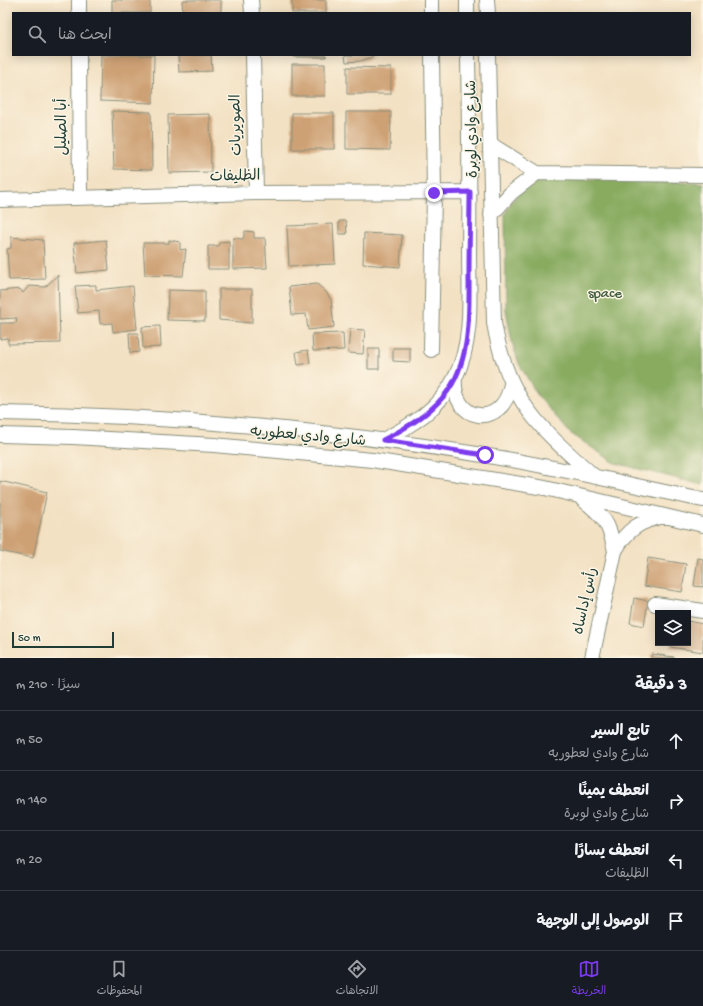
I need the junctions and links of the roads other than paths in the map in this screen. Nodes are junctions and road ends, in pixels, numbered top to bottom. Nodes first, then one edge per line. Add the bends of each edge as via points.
1 (79, 0) edge
2 (251, 0) edge
3 (431, 0) edge
4 (467, 0) edge
5 (487, 0) edge
6 (79, 12) edge
7 (252, 12) edge
8 (431, 12) edge
9 (467, 12) edge
10 (488, 12) edge
11 (79, 56) edge
12 (253, 56) edge
13 (432, 56) edge
14 (468, 56) edge
15 (488, 56) edge
16 (490, 144) junction
17 (537, 173) junction
18 (703, 175) edge
19 (470, 192) junction
20 (256, 193) junction
21 (434, 193) junction
22 (80, 198) junction
23 (0, 200) edge
24 (491, 215) junction
25 (431, 350) dead end
26 (456, 377) junction
27 (511, 384) junction
28 (0, 413) edge
29 (0, 435) edge
30 (383, 440) junction
31 (596, 478) junction
32 (579, 496) junction
33 (703, 500) edge
34 (667, 516) junction
35 (703, 525) edge
36 (614, 551) junction
37 (655, 604) dead end
38 (703, 611) edge
39 (592, 658) edge

1 - 6 street
2 - 7 street
3 - 8 street
4 - 9 street
5 - 10 street
11 - 22 street, أبا الصليل
12 - 20 street, الصويريات
13 - 21 street
14 - 19 street, شارع وادي لوبرة
15 - 16 street, شارع وادي لوبرة
16 - 17 street
16 - 24 street, شارع وادي لوبرة
17 - 18 street
17 - 24 street via 511,193
19 - 21 street, الظليفات
19 - 26 street, شارع وادي لوبرة via 468,322 464,350
20 - 21 street, الظليفات
20 - 22 street, الظليفات
21 - 25 street
22 - 23 street, الظليفات
24 - 27 street, شارع وادي لوبرة via 494,323
26 - 27 street via 455,393 459,403 476,415 487,415 500,408 509,395
26 - 30 street, شارع وادي لوبرة via 445,395 424,416
27 - 31 street, شارع وادي لوبرة via 522,403 548,434
28 - 30 street, شارع وادي لعطوريه via 175,419
29 - 32 street, شارع وادي لعطوريه via 214,445 372,460
30 - 31 street, شارع وادي لعطوريه via 508,459
31 - 33 street, شارع وادي لعطوريه
32 - 34 street, شارع وادي لعطوريه
32 - 36 street, رأس إداساه via 606,521
34 - 35 street, شارع وادي لعطوريه
34 - 36 street, رأس إداساه via 651,519 636,526 624,536
36 - 39 street, رأس إداساه
37 - 38 street

